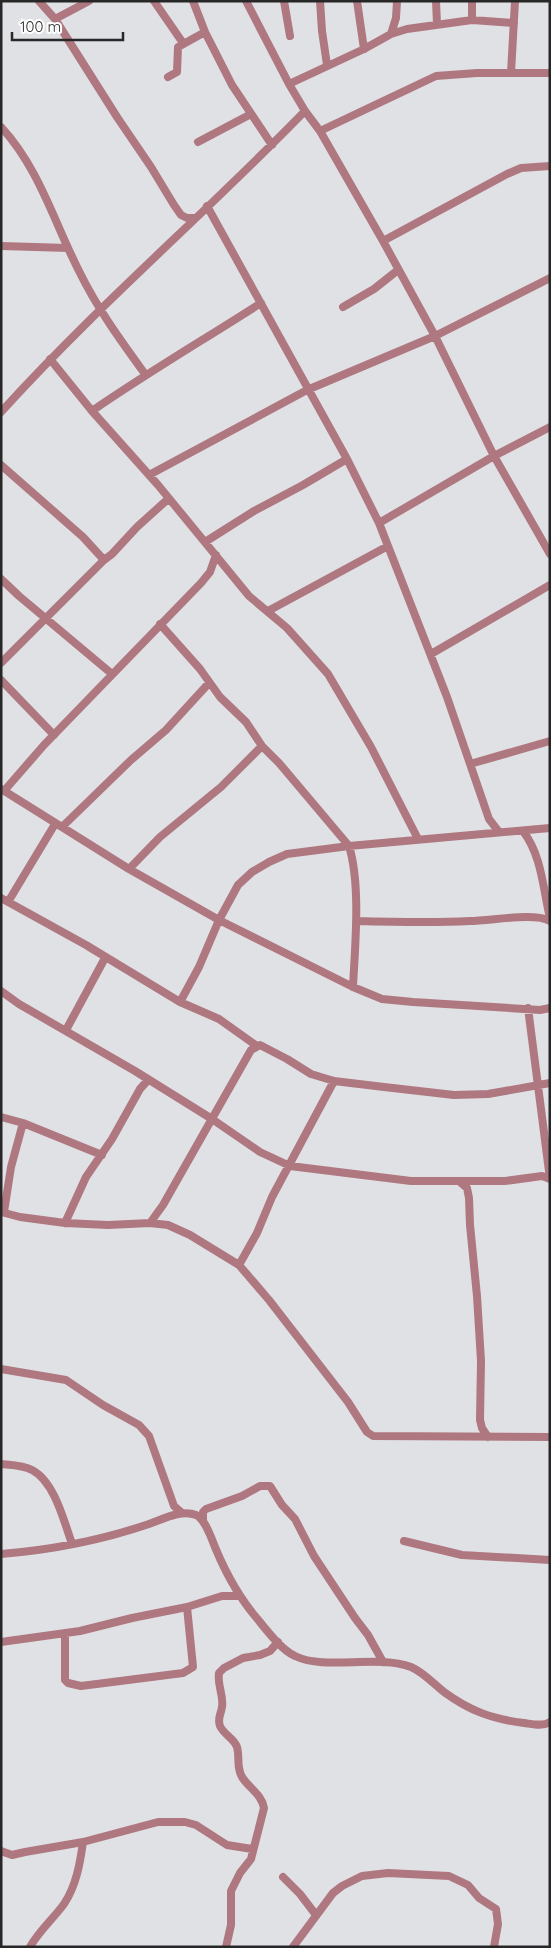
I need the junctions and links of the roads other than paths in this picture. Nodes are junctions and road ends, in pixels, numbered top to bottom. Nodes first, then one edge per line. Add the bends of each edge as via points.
1 (39, 1) edge
2 (89, 1) edge
3 (154, 1) edge
4 (193, 1) edge
5 (246, 1) edge
6 (284, 1) edge
7 (320, 1) edge
8 (357, 1) edge
9 (397, 1) edge
10 (436, 1) edge
11 (472, 1) edge
12 (515, 1) edge
13 (55, 19) junction
14 (472, 20) junction
15 (514, 23) junction
16 (437, 24) junction
17 (205, 32) junction
18 (391, 34) junction
19 (290, 36) dead end
20 (183, 43) junction
21 (364, 49) junction
22 (327, 65) junction
23 (550, 72) edge
24 (511, 73) junction
25 (168, 77) dead end
26 (289, 84) junction
27 (305, 111) junction
28 (252, 114) junction
29 (1, 127) edge
30 (320, 131) junction
31 (198, 142) dead end
32 (272, 144) junction
33 (550, 166) edge
34 (207, 206) junction
35 (194, 218) junction
36 (383, 241) junction
37 (1, 246) edge
38 (68, 248) junction
39 (398, 270) junction
40 (550, 278) edge
41 (262, 303) junction
42 (343, 307) dead end
43 (100, 310) junction
44 (435, 336) junction
45 (50, 359) junction
46 (145, 374) junction
47 (307, 390) junction
48 (1, 399) edge
49 (8, 405) junction
50 (92, 410) junction
51 (1, 412) edge
52 (550, 427) edge
53 (494, 456) junction
54 (347, 459) junction
55 (1, 465) edge
56 (149, 476) junction
57 (168, 499) junction
58 (379, 523) junction
59 (206, 542) junction
60 (388, 546) junction
61 (550, 554) edge
62 (216, 556) junction
63 (104, 560) junction
64 (1, 579) edge
65 (550, 585) edge
66 (268, 612) junction
67 (47, 618) junction
68 (160, 624) junction
69 (430, 654) junction
70 (1, 663) edge
71 (112, 674) junction
72 (1, 680) edge
73 (209, 683) junction
74 (54, 735) junction
75 (550, 741) edge
76 (262, 746) junction
77 (470, 764) junction
78 (3, 790) edge
79 (59, 825) junction
80 (550, 828) edge
81 (522, 831) junction
82 (498, 832) junction
83 (418, 839) junction
84 (349, 846) junction
85 (129, 869) junction
86 (5, 900) edge
87 (219, 920) junction
88 (550, 920) edge
89 (356, 921) junction
90 (105, 958) junction
91 (353, 987) junction
92 (1, 991) edge
93 (180, 1002) junction
94 (528, 1008) junction
95 (550, 1008) edge
96 (66, 1030) junction
97 (257, 1046) junction
98 (148, 1080) junction
99 (334, 1081) junction
100 (550, 1083) edge
101 (537, 1085) junction
102 (1, 1117) edge
103 (212, 1119) junction
104 (23, 1123) junction
105 (102, 1155) junction
106 (290, 1166) junction
107 (550, 1179) edge
108 (460, 1182) junction
109 (3, 1212) edge
110 (64, 1223) junction
111 (150, 1223) junction
112 (239, 1265) junction
113 (1, 1369) edge
114 (488, 1437) junction
115 (550, 1437) edge
116 (1, 1464) edge
117 (182, 1513) junction
118 (202, 1521) junction
119 (404, 1541) dead end
120 (72, 1544) junction
121 (1, 1554) edge
122 (550, 1560) edge
123 (240, 1596) junction
124 (187, 1607) junction
125 (65, 1633) junction
126 (1, 1642) edge
127 (278, 1642) junction
128 (382, 1662) junction
129 (550, 1722) edge
130 (83, 1842) junction
131 (252, 1850) junction
132 (1, 1851) edge
133 (283, 1877) dead end
134 (316, 1915) junction
135 (30, 1947) edge
136 (226, 1947) edge
137 (293, 1947) edge
138 (494, 1947) edge

1 - 13 street
2 - 13 street
3 - 20 street
4 - 17 street
5 - 26 street
6 - 19 street
7 - 22 street
8 - 21 street
9 - 18 street
10 - 16 street
11 - 14 street
12 - 15 street
13 - 35 street via 181,216
14 - 15 street
14 - 16 street
15 - 24 street
16 - 18 street
17 - 20 street
17 - 28 street via 232,85
18 - 21 street
20 - 25 street via 176,51 176,72
21 - 22 street
22 - 26 street
23 - 24 street
24 - 30 street via 436,76
26 - 27 street
27 - 30 street
27 - 32 street
28 - 31 street
28 - 32 street
29 - 38 street via 27,161
30 - 36 street
32 - 34 street
33 - 36 street via 521,168 507,174
34 - 35 street
34 - 41 street
35 - 43 street
36 - 39 street
37 - 38 street
38 - 43 street
39 - 42 street
39 - 44 street
40 - 44 street
41 - 46 street
41 - 47 street
43 - 45 street
43 - 46 street
44 - 47 street
44 - 53 street
45 - 49 street
45 - 50 street
46 - 50 street
47 - 54 street
47 - 56 street
48 - 49 street
49 - 51 street
50 - 56 street
52 - 53 street
53 - 58 street
53 - 61 street
54 - 58 street
54 - 59 street
55 - 63 street via 83,537
56 - 57 street
57 - 59 street
57 - 63 street
58 - 60 street
59 - 62 street
60 - 66 street
60 - 69 street
62 - 66 street via 249,596
62 - 68 street via 210,572
63 - 67 street
64 - 67 street
65 - 69 street
66 - 83 street via 304,644 328,674 371,747
67 - 70 street
67 - 71 street
68 - 71 street
68 - 73 street
69 - 77 street
71 - 74 street
72 - 74 street
73 - 76 street via 246,722
73 - 79 street via 166,730
74 - 78 street
75 - 77 street
76 - 84 street
76 - 85 street
77 - 82 street via 489,819
78 - 79 street
79 - 85 street
79 - 86 street
80 - 81 street
81 - 82 street
81 - 88 street via 538,864
82 - 83 street
83 - 84 street
84 - 87 street via 287,854 269,862 238,885
84 - 89 street via 353,859
85 - 87 street
86 - 90 street
87 - 91 street
87 - 93 street
88 - 89 street via 534,917 471,921
89 - 91 street
90 - 93 street
90 - 96 street
91 - 94 street via 382,999
92 - 96 street
93 - 97 street via 219,1018
94 - 95 street
94 - 101 street
96 - 98 street
97 - 99 street via 271,1050 311,1074
97 - 103 street via 251,1050
98 - 103 street
98 - 105 street
99 - 101 street via 454,1094 488,1094
99 - 106 street
100 - 101 street
101 - 107 street
102 - 104 street
103 - 106 street via 260,1152
103 - 111 street
104 - 105 street
104 - 109 street
105 - 110 street via 86,1177
106 - 108 street via 411,1182
106 - 112 street
107 - 108 street via 542,1176
108 - 114 street via 469,1198 481,1362 480,1420
109 - 110 street
110 - 111 street
111 - 112 street via 168,1225 190,1235
112 - 114 street via 348,1402 367,1432 373,1436
113 - 117 street via 66,1380 140,1425 149,1436 174,1506
114 - 115 street
116 - 120 street via 26,1467 39,1475 60,1509
117 - 118 street via 195,1515
117 - 120 street via 123,1533
118 - 123 street via 225,1572
118 - 128 street via 206,1509 260,1486 270,1486 295,1519 314,1556 368,1634
119 - 122 street via 462,1555
120 - 121 street
123 - 124 street via 222,1596
123 - 127 street
124 - 125 street
124 - 125 street via 193,1668 183,1673 105,1684 72,1685 65,1680
125 - 126 street
127 - 128 street via 308,1662
127 - 131 street via 260,1656 246,1657 224,1668 218,1677 223,1706 220,1726 235,1743 238,1770 264,1808
128 - 129 street via 411,1667 479,1713 503,1721
130 - 131 street via 158,1822 185,1822 196,1825 227,1845
130 - 132 street via 12,1854
130 - 135 street via 72,1889
131 - 136 street via 251,1859 231,1891 231,1925
133 - 134 street
134 - 137 street
134 - 138 street via 332,1893 362,1876 388,1873 449,1876 468,1885 479,1898 496,1909 498,1924

